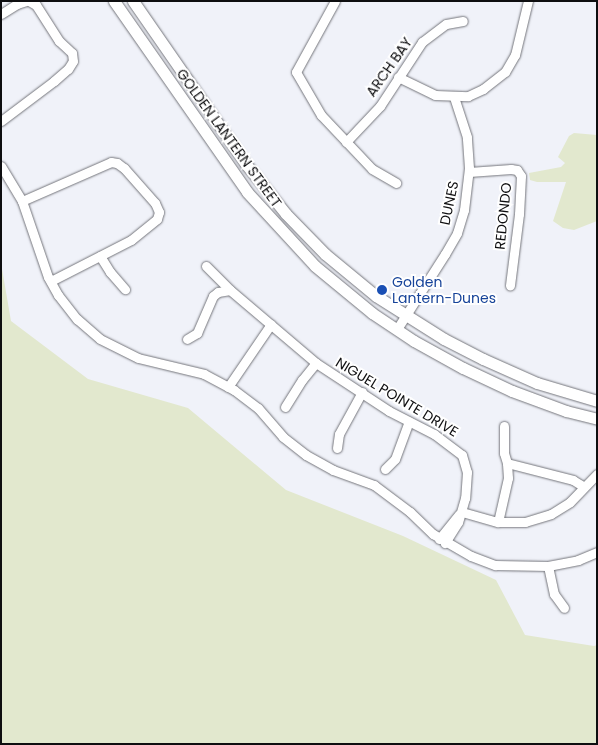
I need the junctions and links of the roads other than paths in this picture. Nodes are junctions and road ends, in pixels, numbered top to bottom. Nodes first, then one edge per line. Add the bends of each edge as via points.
1 (28, 1) edge
2 (114, 1) edge
3 (134, 1) edge
4 (335, 1) edge
5 (528, 1) edge
6 (1, 14) edge
7 (463, 21) dead end
8 (398, 77) junction
9 (454, 97) junction
10 (1, 121) edge
11 (346, 142) junction
12 (1, 166) edge
13 (469, 172) junction
14 (396, 183) dead end
15 (22, 201) junction
16 (100, 256) junction
17 (206, 266) dead end
18 (51, 281) junction
19 (510, 285) dead end
20 (126, 289) dead end
21 (230, 290) junction
22 (406, 317) junction
23 (271, 324) junction
24 (397, 330) junction
25 (188, 339) dead end
26 (316, 363) junction
27 (228, 386) junction
28 (362, 392) junction
29 (597, 401) edge
30 (285, 407) dead end
31 (597, 419) edge
32 (409, 421) junction
33 (504, 426) dead end
34 (337, 448) dead end
35 (507, 462) junction
36 (385, 469) dead end
37 (597, 474) edge
38 (584, 487) junction
39 (462, 512) junction
40 (498, 522) junction
41 (442, 541) junction
42 (597, 552) edge
43 (548, 566) junction
44 (564, 608) dead end

1 - 6 street
1 - 10 street via 36,6 72,53 73,61 54,81
2 - 24 main road, GOLDEN LANTERN STREET via 233,173 265,213 315,266
3 - 22 main road, GOLDEN LANTERN STREET via 245,163 286,214 332,260
4 - 11 street via 296,72 320,115
5 - 9 street via 516,54 505,72 468,96
7 - 8 street, ARCH BAY via 446,24 422,42
8 - 9 street via 435,95
8 - 11 street, ARCH BAY via 380,106
9 - 13 street, DUNES via 467,138
11 - 14 street via 372,169
12 - 15 street
13 - 19 street, REDONDO via 511,169 517,170 521,176
13 - 22 street, DUNES via 457,233
15 - 16 street via 104,164 117,163 155,203 159,212 157,219 132,240
15 - 18 street
16 - 18 street
16 - 20 street
17 - 21 street, NIGUEL POINTE DRIVE
18 - 27 street via 58,296 77,319 100,339 138,358 204,374
21 - 23 street, NIGUEL POINTE DRIVE
21 - 25 street via 213,296 196,333
22 - 24 street, DUNES
22 - 29 main road, GOLDEN LANTERN STREET via 498,366 537,383
23 - 26 street, NIGUEL POINTE DRIVE
23 - 27 street
24 - 31 main road, GOLDEN LANTERN STREET via 486,380 557,408
26 - 28 street, NIGUEL POINTE DRIVE
26 - 30 street
27 - 41 street via 246,398 283,437 306,455 326,467 374,485
28 - 32 street, NIGUEL POINTE DRIVE via 388,411
28 - 34 street via 339,434
32 - 36 street via 395,459
32 - 39 street, NIGUEL POINTE DRIVE via 448,443 462,455 468,485
33 - 35 street
35 - 38 street via 573,480
35 - 40 street via 507,488
37 - 38 street
38 - 40 street via 570,502 551,514 525,522
39 - 40 street
39 - 41 street via 453,519
41 - 43 street via 495,565
42 - 43 street
43 - 44 street via 554,594

